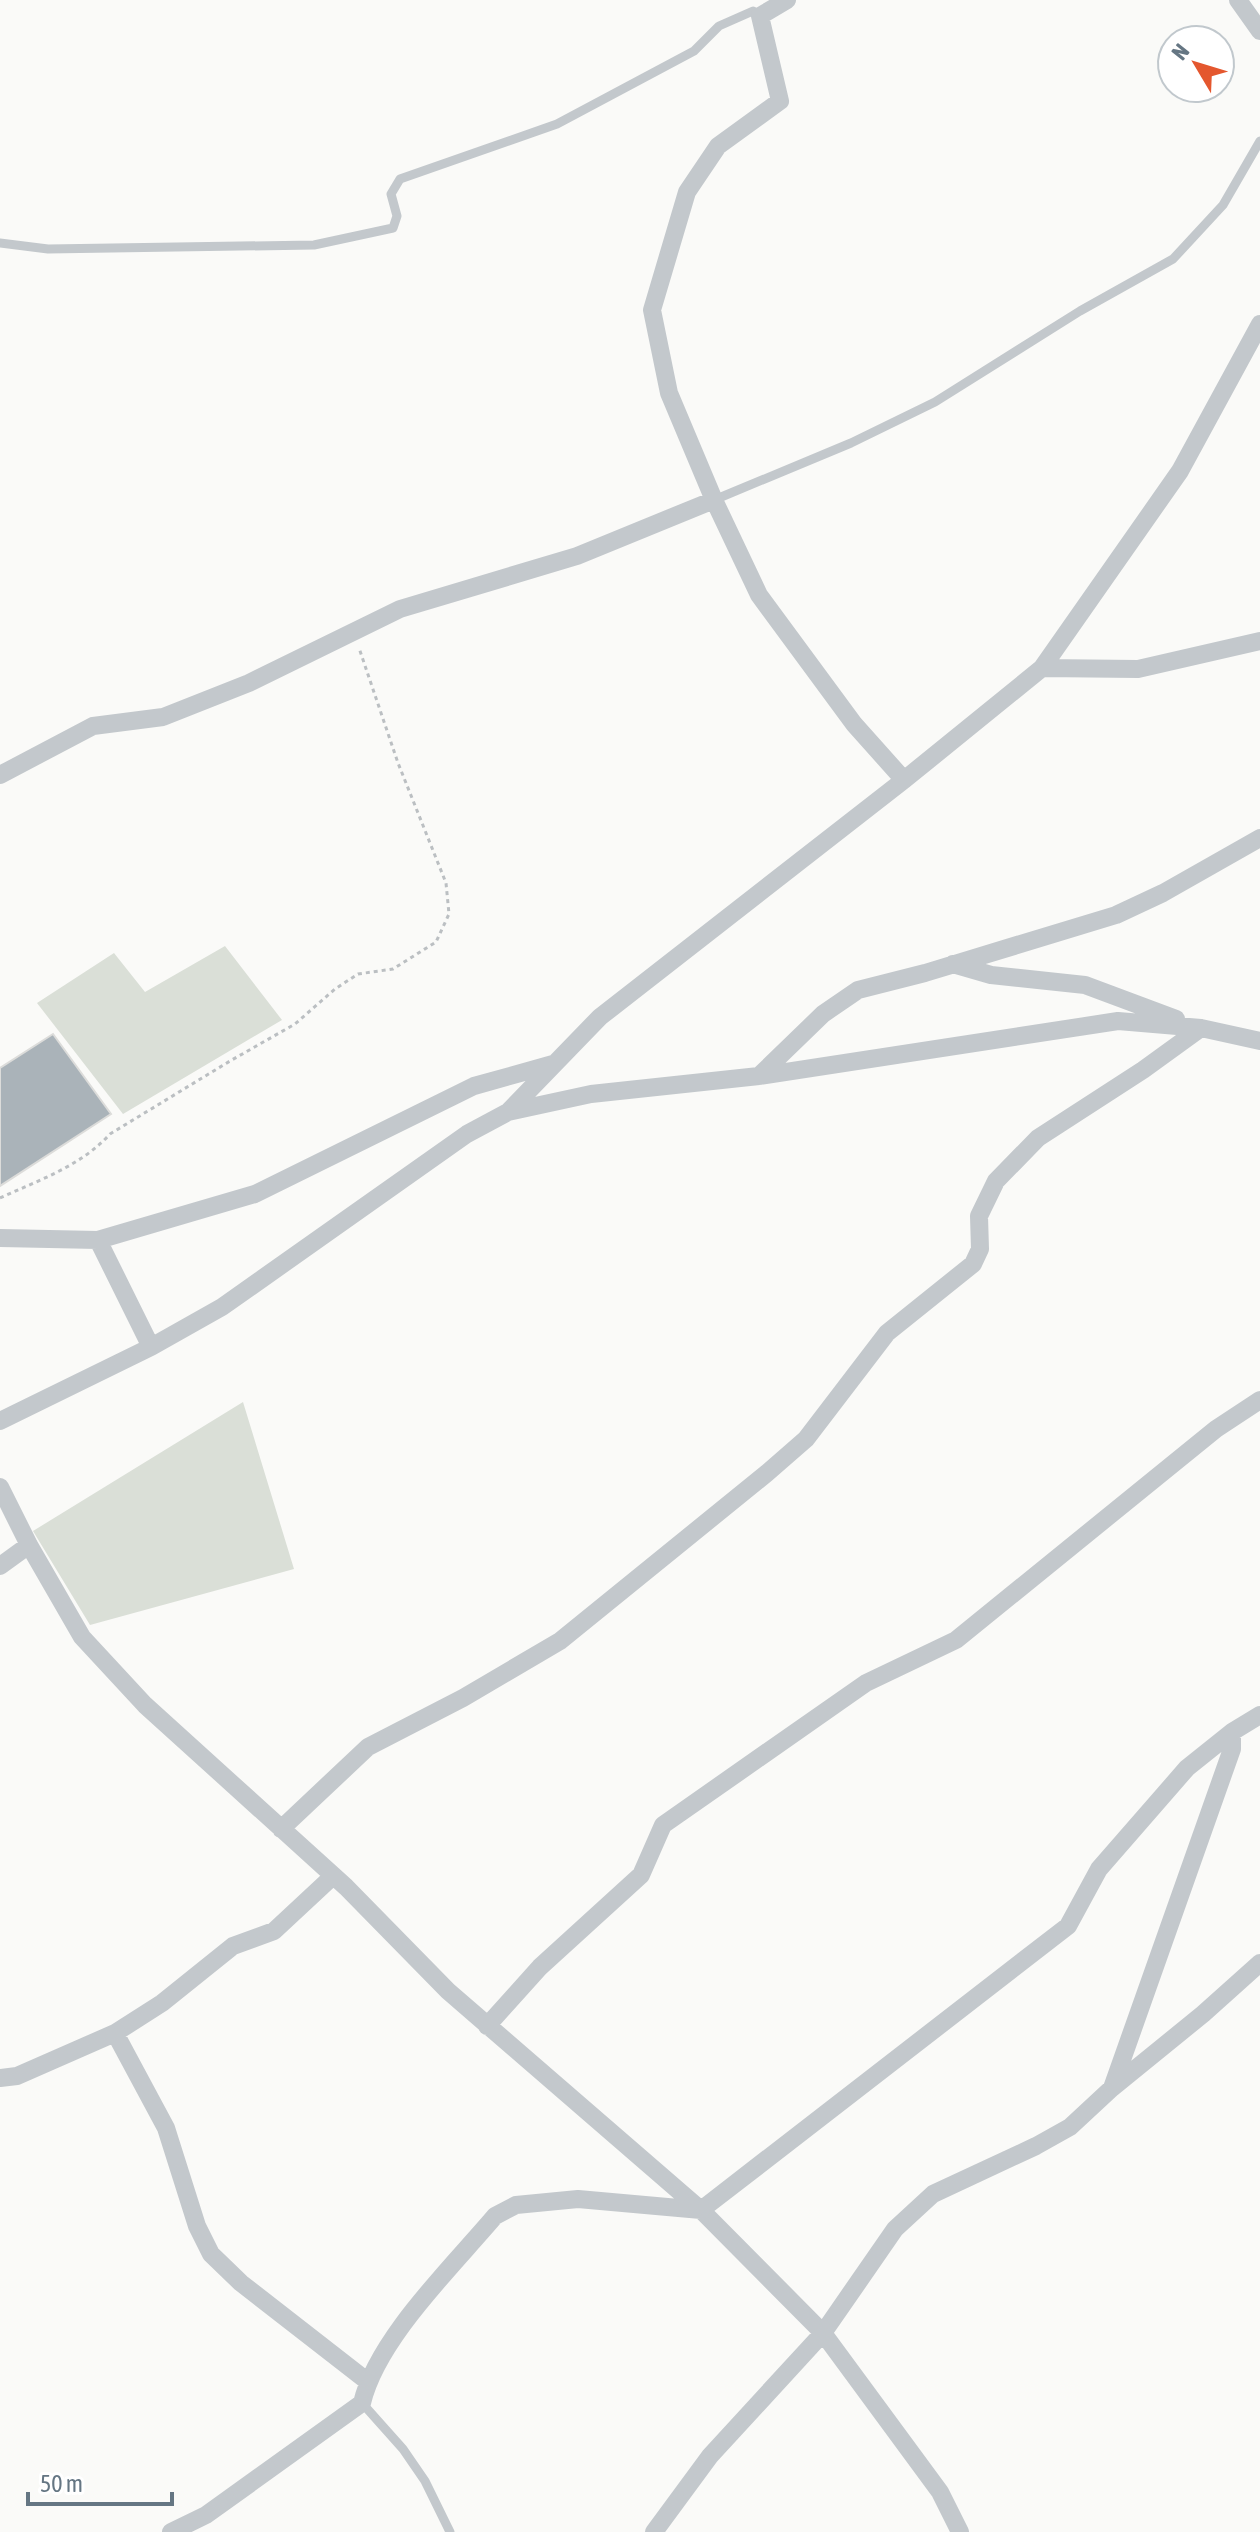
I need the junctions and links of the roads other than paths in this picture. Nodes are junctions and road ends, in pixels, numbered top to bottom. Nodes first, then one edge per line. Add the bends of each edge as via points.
1 (787, 0) edge
2 (1238, 0) edge
3 (760, 16) junction
4 (1260, 31) edge
5 (1260, 141) edge
6 (0, 243) edge
7 (1260, 324) edge
8 (714, 500) junction
9 (1260, 641) edge
10 (1042, 668) junction
11 (0, 775) edge
12 (904, 780) junction
13 (1260, 838) edge
14 (953, 964) junction
15 (1201, 1028) junction
16 (1260, 1041) edge
17 (555, 1063) junction
18 (759, 1076) junction
19 (508, 1112) junction
20 (0, 1238) edge
21 (98, 1240) junction
22 (151, 1347) junction
23 (1260, 1400) edge
24 (0, 1421) edge
25 (0, 1487) edge
26 (29, 1545) junction
27 (0, 1566) edge
28 (1260, 1715) edge
29 (1232, 1732) junction
30 (281, 1829) junction
31 (332, 1877) junction
32 (1260, 1963) edge
33 (487, 2026) junction
34 (115, 2033) junction
35 (0, 2078) edge
36 (1112, 2088) junction
37 (701, 2210) junction
38 (823, 2333) junction
39 (367, 2381) junction
40 (362, 2403) junction
41 (171, 2532) edge
42 (450, 2532) edge
43 (654, 2532) edge
44 (960, 2532) edge

1 - 3 street
2 - 4 street
3 - 6 lane via 753,11 719,26 694,51 557,124 400,179 391,194 397,216 393,228 314,245 48,249
3 - 8 street via 780,101 718,146 687,192 652,310 669,393
5 - 8 lane via 1223,205 1173,259 935,402
7 - 10 street via 1180,471
8 - 11 street via 577,556 421,601 249,683 163,717 93,726
8 - 12 street via 759,595 854,724
9 - 10 street via 1138,669
10 - 12 street
12 - 17 street via 600,1017
13 - 14 street via 1116,915
14 - 15 street via 991,975 1085,985
14 - 18 street via 858,990 823,1014
15 - 16 street
15 - 18 street via 1118,1021
15 - 30 street via 1027,1148 996,1181 979,1216 980,1249 973,1264 887,1333 806,1439 767,1473 560,1641 368,1747
17 - 19 street
17 - 21 street via 474,1086 255,1194
18 - 19 street via 591,1094
19 - 22 street via 467,1134 222,1307
20 - 21 street
21 - 22 street
22 - 24 street
23 - 33 street via 1216,1429 956,1640 866,1683 663,1825 641,1875 540,1967
25 - 26 street
26 - 27 street
26 - 30 street via 82,1637 145,1705
28 - 29 street
29 - 36 street via 1232,1749
29 - 37 street via 1187,1768 1099,1869 1068,1926
30 - 31 street
31 - 33 street
31 - 34 street via 274,1931 233,1946
32 - 36 street
33 - 37 street
34 - 35 street via 17,2076
34 - 39 street via 166,2128 211,2254
36 - 38 street via 1070,2127 933,2194 895,2229
37 - 38 street
37 - 39 street via 578,2199 516,2205 495,2216 398,2330
38 - 43 street via 710,2456
38 - 44 street via 940,2492
39 - 40 street
40 - 41 street via 206,2515
40 - 42 lane via 425,2481

